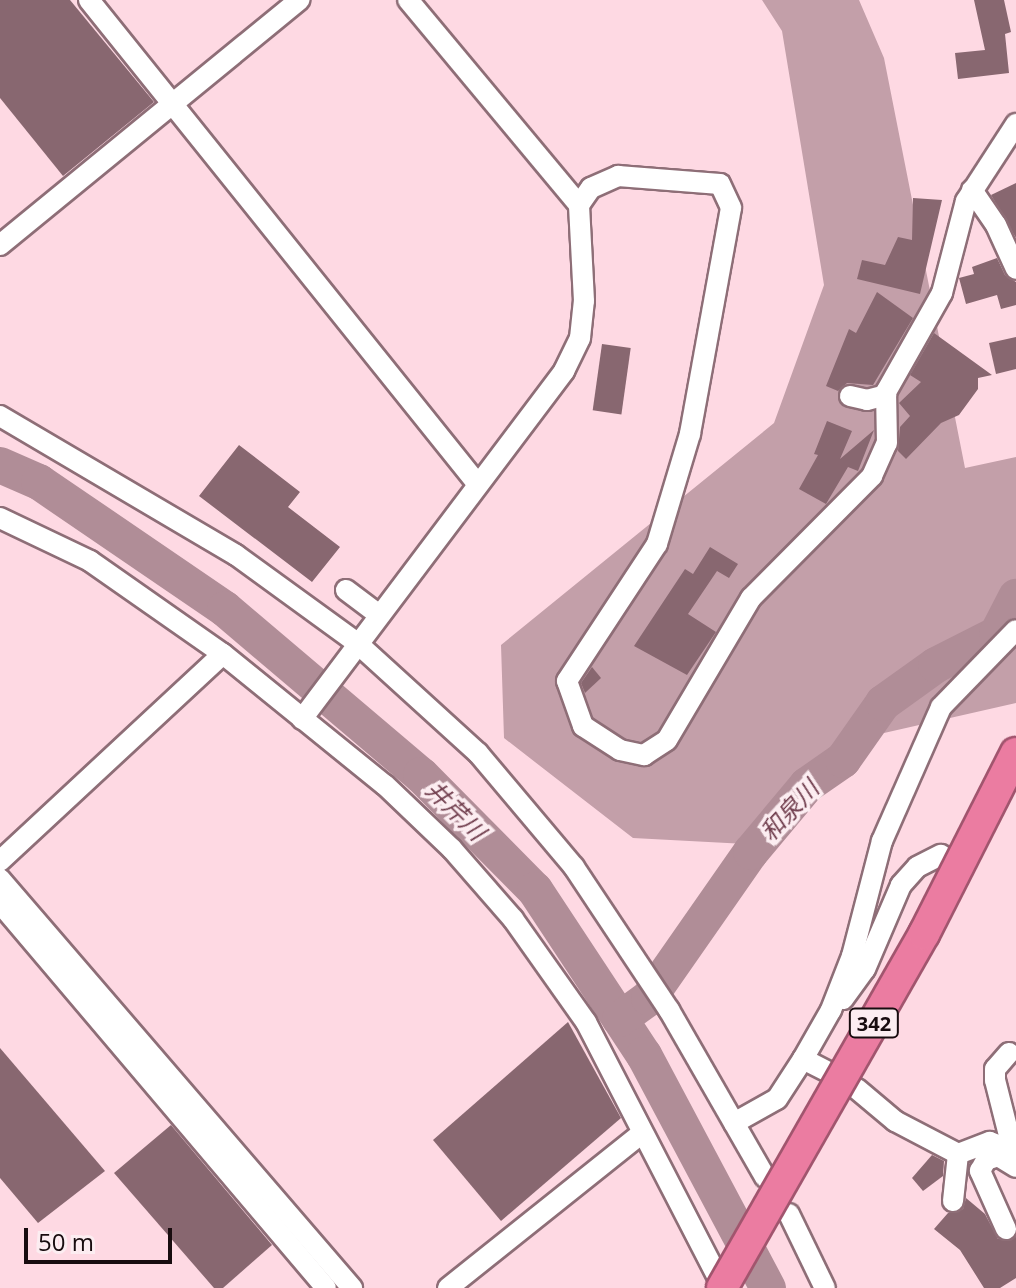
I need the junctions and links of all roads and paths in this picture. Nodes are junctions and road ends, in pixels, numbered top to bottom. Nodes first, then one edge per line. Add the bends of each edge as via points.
1 (89, 0) edge
2 (299, 0) edge
3 (408, 0) edge
4 (175, 106) junction
5 (1016, 124) edge
6 (972, 190) junction
7 (579, 205) junction
8 (0, 245) edge
9 (1016, 269) edge
10 (886, 395) junction
11 (850, 396) dead end
12 (0, 416) edge
13 (476, 482) junction
14 (0, 518) edge
15 (346, 590) dead end
16 (378, 614) junction
17 (1016, 630) edge
18 (357, 643) junction
19 (223, 654) junction
20 (305, 716) junction
21 (1016, 753) edge
22 (941, 855) dead end
23 (0, 861) edge
24 (0, 879) edge
25 (0, 903) edge
26 (831, 1010) junction
27 (1009, 1053) dead end
28 (803, 1059) junction
29 (830, 1073) dead end
30 (857, 1089) dead end
31 (734, 1123) junction
32 (642, 1133) junction
33 (958, 1154) junction
34 (1014, 1160) edge
35 (765, 1177) dead end
36 (953, 1201) dead end
37 (789, 1214) dead end
38 (1006, 1229) dead end
39 (326, 1288) edge
40 (352, 1288) edge
41 (448, 1288) edge
42 (722, 1288) edge
43 (825, 1288) edge

1 - 4 street
2 - 4 street
3 - 7 street
4 - 8 street via 99,160
4 - 13 street
5 - 6 street
6 - 9 street
6 - 10 street via 942,293 912,338
7 - 10 street via 591,188 618,176 720,184 731,208 690,434 657,544 567,681 583,726 620,750 644,755 667,740 751,598 872,476 887,443
7 - 13 street via 584,301 580,338 564,371
10 - 11 street via 867,400
12 - 18 street via 236,555
13 - 16 street
14 - 19 street via 90,561
15 - 16 street
16 - 18 street
17 - 26 street via 941,707 882,841 852,956
18 - 20 street
18 - 31 street via 478,753 574,867 669,1010
19 - 20 street
19 - 23 street
20 - 32 street via 441,838 513,919 586,1022
21 - 42 highway, 342, bridge via 902,974
22 - 26 street via 917,867 901,885 865,969
24 - 40 street
25 - 39 street
26 - 28 street
27 - 34 street via 995,1069 995,1080
28 - 29 street
28 - 31 street via 777,1099
30 - 33 street via 895,1121
31 - 35 street
32 - 41 street
32 - 42 street
33 - 34 street via 990,1142
33 - 36 street
34 - 38 street via 998,1156 986,1160 980,1171
37 - 43 street

